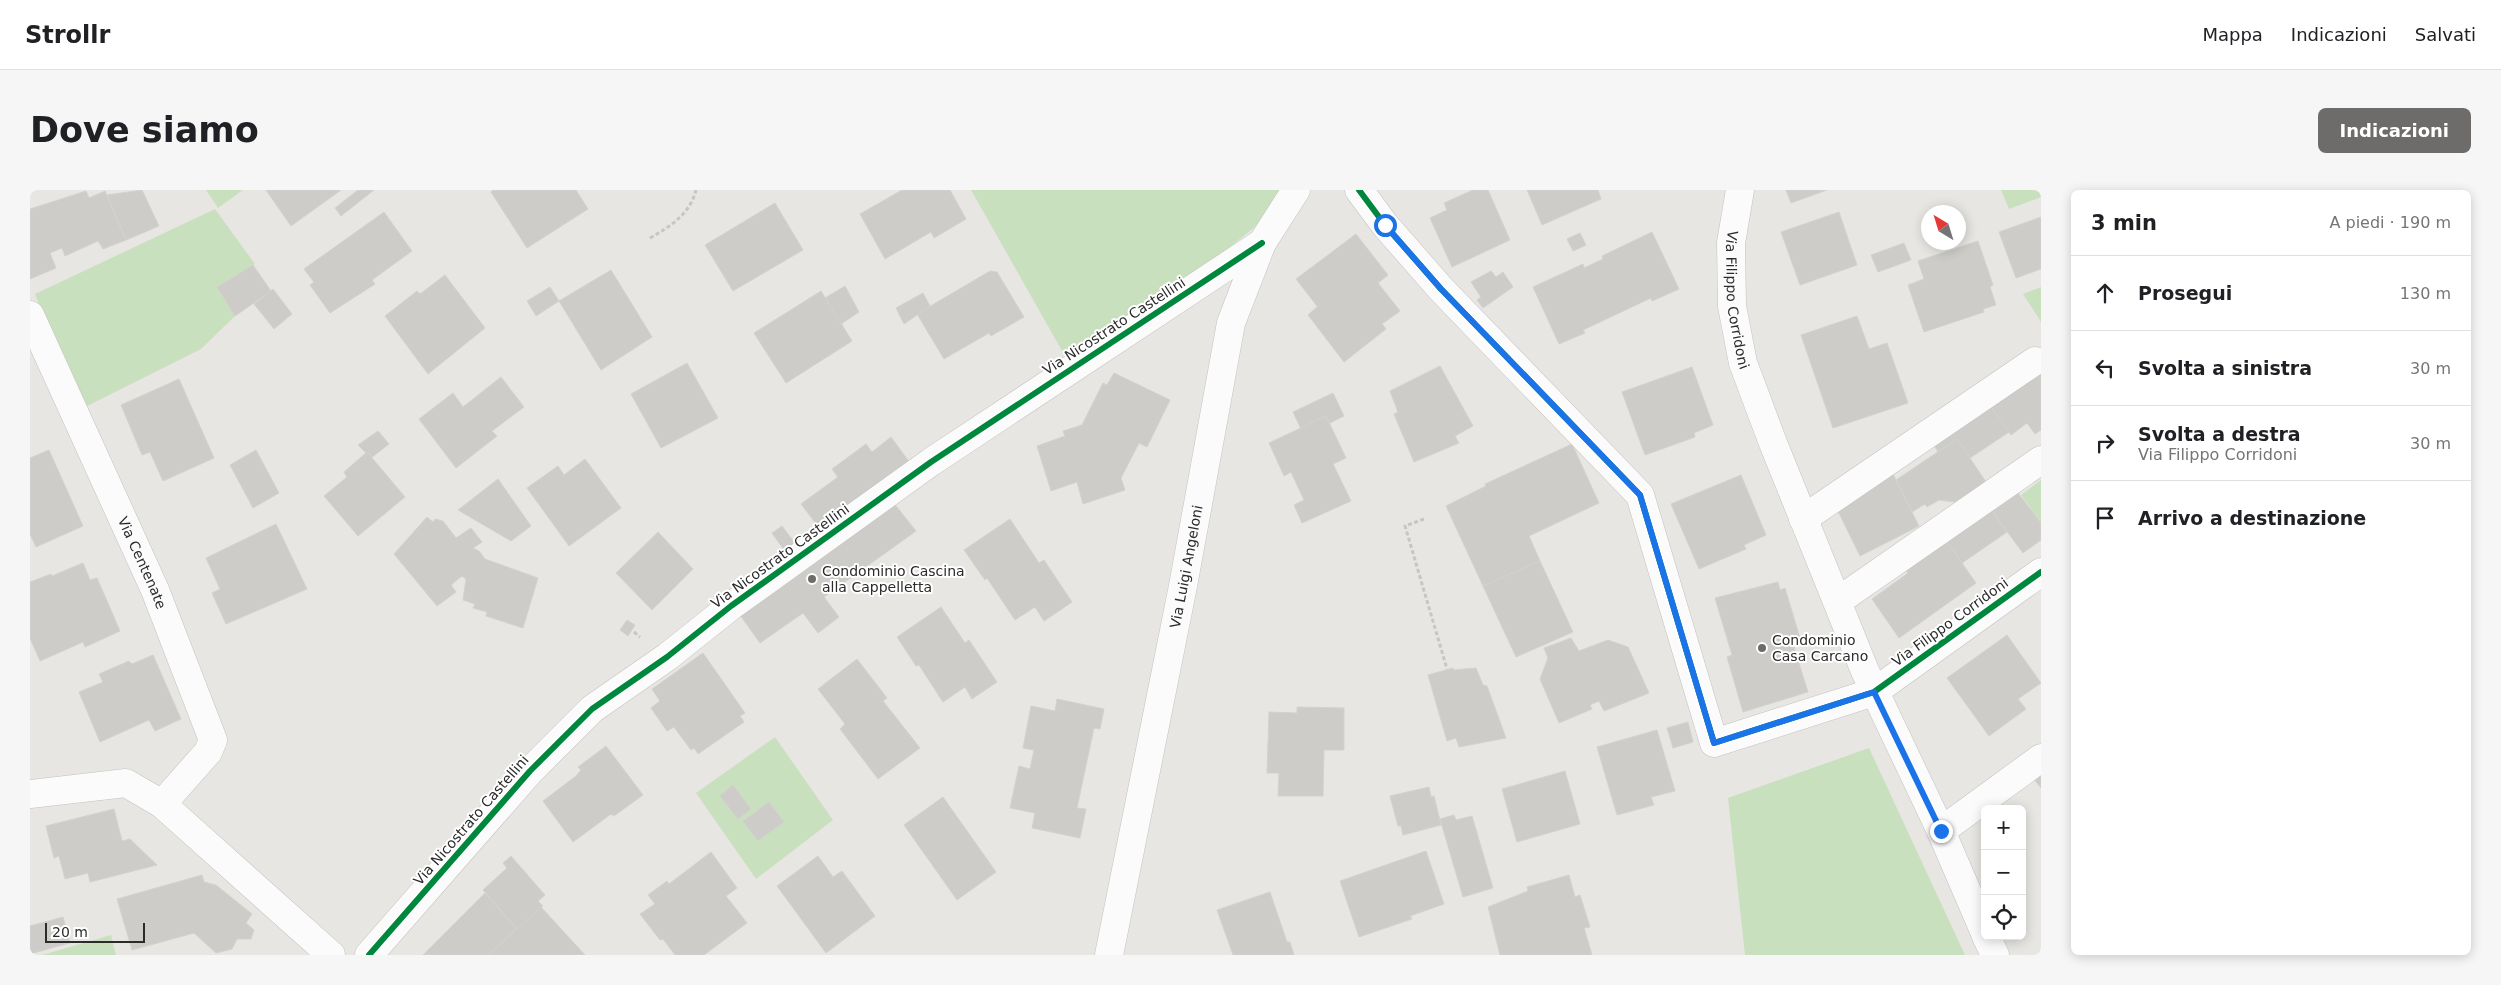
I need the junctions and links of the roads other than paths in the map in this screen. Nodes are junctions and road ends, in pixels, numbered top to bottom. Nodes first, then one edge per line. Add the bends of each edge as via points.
1 (1296, 190) edge
2 (1359, 190) edge
3 (1740, 190) edge
4 (1262, 244) junction
5 (30, 315) edge
6 (2035, 361) dead end
7 (2041, 460) edge
8 (1803, 519) junction
9 (2041, 572) edge
10 (1838, 601) junction
11 (1874, 692) junction
12 (2041, 758) edge
13 (30, 794) edge
14 (162, 804) junction
15 (1941, 831) junction
16 (1981, 923) edge
17 (1988, 940) edge
18 (331, 955) edge
19 (368, 955) edge
20 (1109, 955) edge
21 (1995, 955) edge

1 - 4 street, Via Luigi Angeloni
2 - 11 street via 1441,289 1640,495 1714,743
3 - 8 street, Via Filippo Corridoni via 1731,243 1732,306 1743,363
4 - 19 street, Via Nicostrato Castellini via 964,439 592,709 530,770
4 - 20 street, Via Luigi Angeloni via 1231,322 1183,586
5 - 14 street, Via Centenate via 155,590 213,740 208,752
6 - 8 street
7 - 10 street
8 - 10 street, Via Filippo Corridoni
9 - 11 street, Via Filippo Corridoni
10 - 11 street, Via Filippo Corridoni
11 - 15 street, Via Filippo Corridoni
12 - 15 street
13 - 14 street via 126,783
14 - 18 street
15 - 16 street, Via Filippo Corridoni
17 - 21 street

